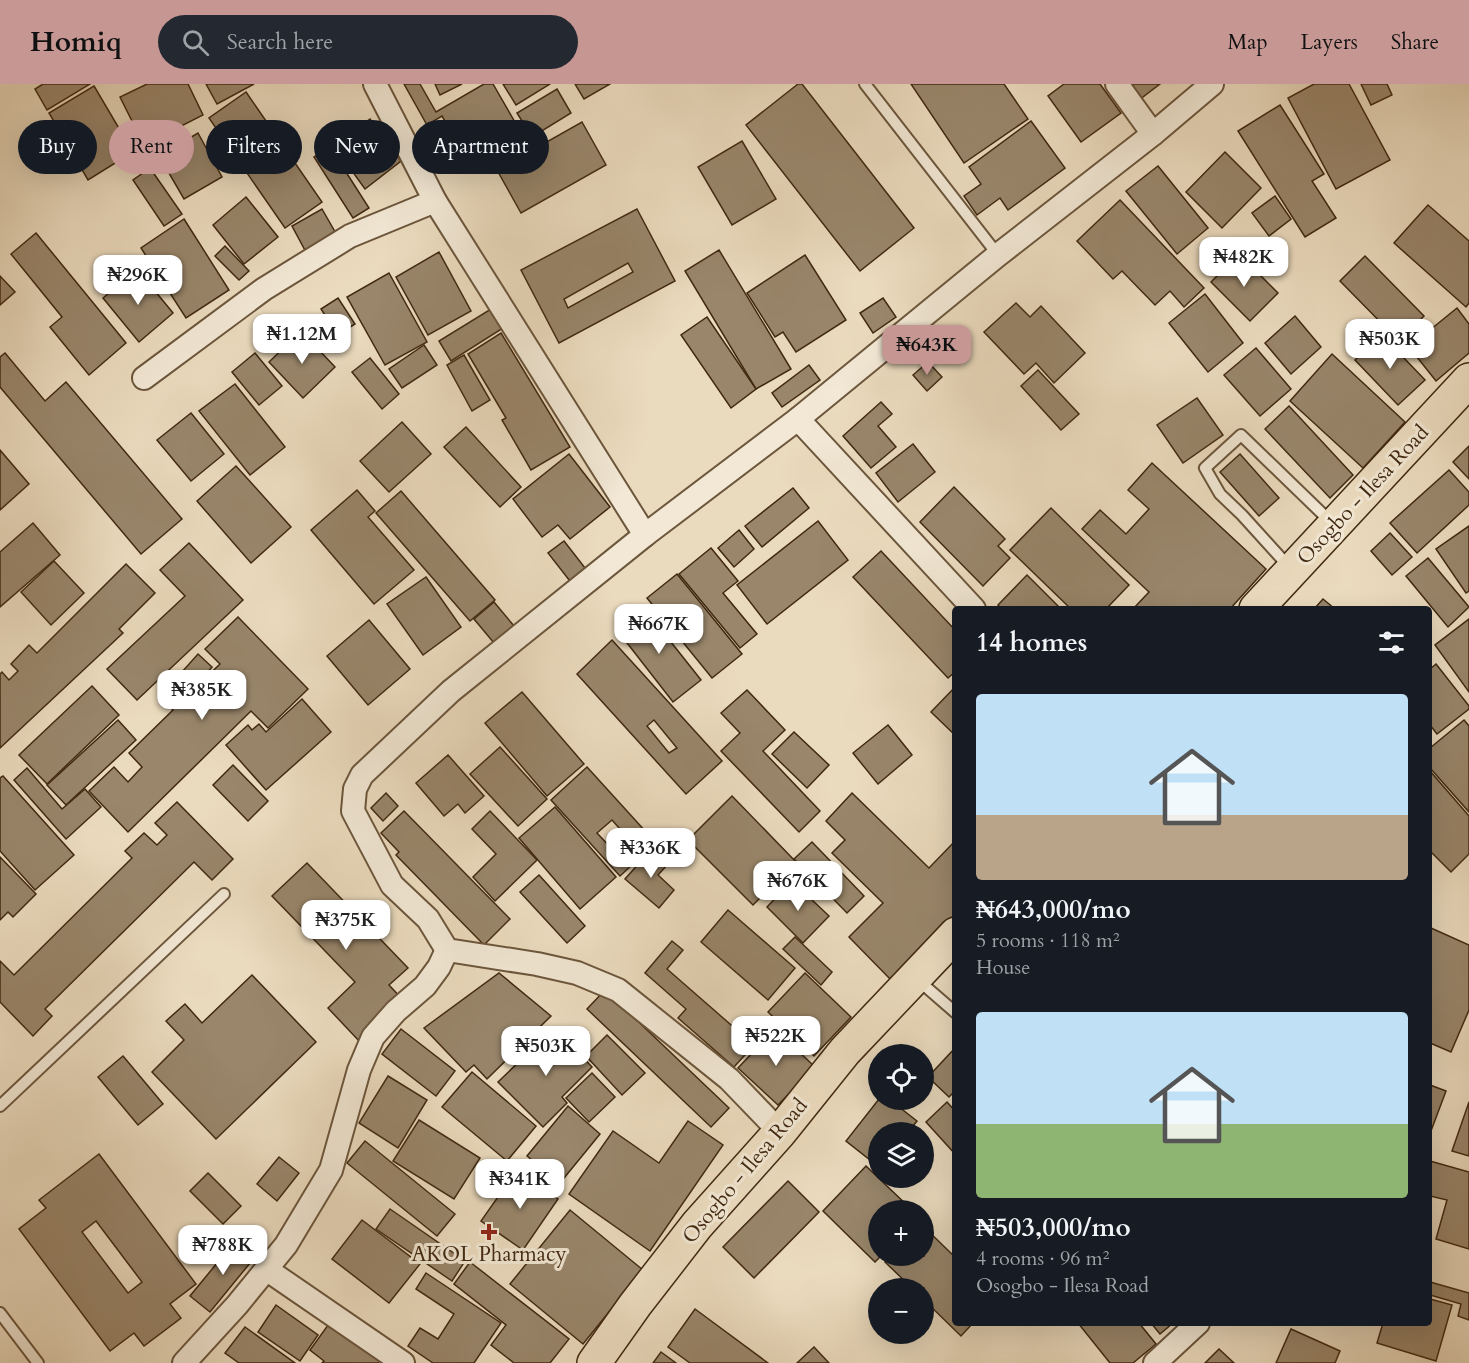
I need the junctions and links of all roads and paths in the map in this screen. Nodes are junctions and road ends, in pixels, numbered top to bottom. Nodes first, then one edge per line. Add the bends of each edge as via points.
1 (375, 84) edge
2 (865, 84) edge
3 (1117, 84) edge
4 (1212, 84) edge
5 (1152, 134) junction
6 (435, 201) junction
7 (998, 255) junction
8 (144, 378) dead end
9 (1469, 380) edge
10 (798, 419) junction
11 (1334, 525) junction
12 (645, 535) junction
13 (1292, 571) junction
14 (971, 606) edge
15 (1259, 606) edge
16 (224, 894) dead end
17 (952, 938) edge
18 (447, 950) junction
19 (916, 978) junction
20 (952, 1010) edge
21 (0, 1106) edge
22 (780, 1132) junction
23 (266, 1269) junction
24 (0, 1313) edge
25 (1195, 1326) edge
26 (38, 1363) edge
27 (184, 1363) edge
28 (403, 1363) edge
29 (594, 1363) edge
30 (1155, 1363) edge

1 - 6 street
2 - 7 lane
3 - 5 street
4 - 5 street
5 - 7 street
6 - 8 street via 350,236 264,289
6 - 12 street
7 - 10 street
9 - 11 main road, Osogbo - Ilesa Road
10 - 12 street
10 - 14 street
11 - 13 main road, Osogbo - Ilesa Road
11 - 13 lane via 1241,435 1205,468 1220,494
12 - 18 street via 451,691 362,775 355,789 353,811 392,885 428,919
13 - 15 main road, Osogbo - Ilesa Road
16 - 21 lane
17 - 19 main road, Osogbo - Ilesa Road
18 - 22 street via 567,971 618,990 729,1079
18 - 23 street via 425,986 373,1037 359,1070 331,1170 286,1245
19 - 20 lane
19 - 22 main road, Osogbo - Ilesa Road via 844,1052
22 - 29 main road, Osogbo - Ilesa Road via 697,1225
23 - 27 street
23 - 28 street
24 - 26 lane
25 - 30 street

